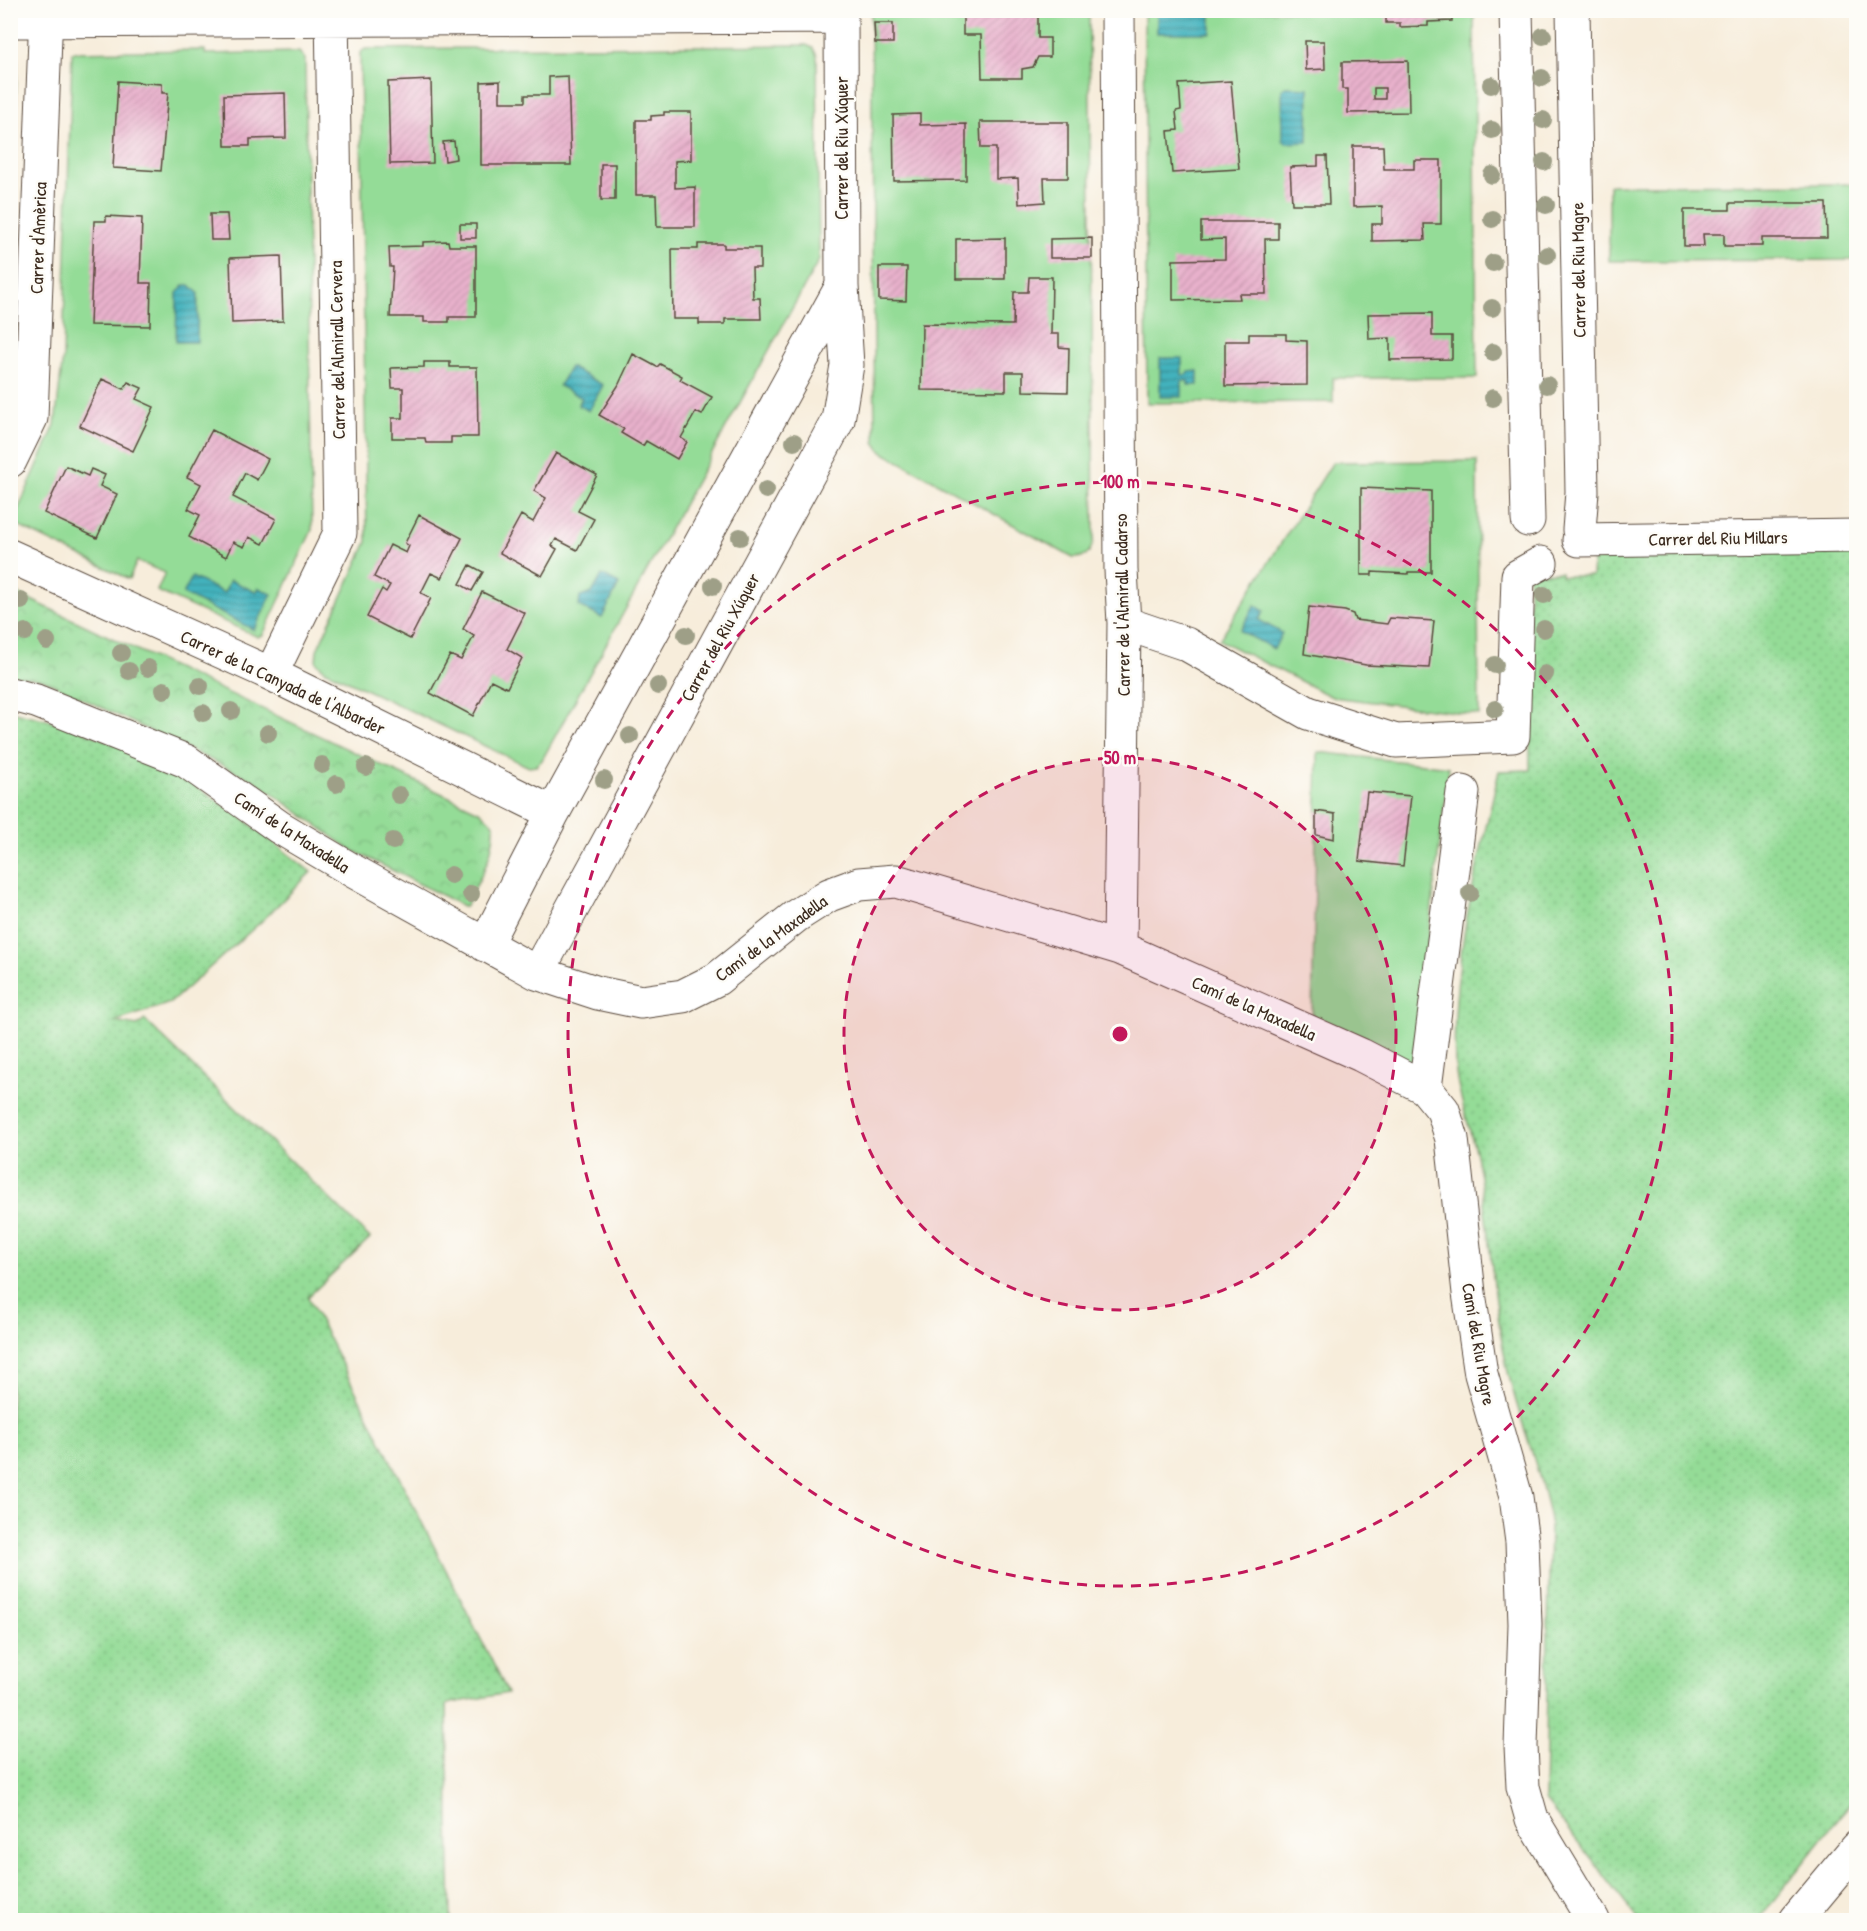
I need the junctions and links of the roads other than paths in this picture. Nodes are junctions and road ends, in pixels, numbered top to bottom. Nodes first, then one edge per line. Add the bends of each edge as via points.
1 (1118, 10) edge
2 (1516, 10) edge
3 (1573, 10) edge
4 (841, 14) edge
5 (46, 16) edge
6 (331, 16) edge
7 (10, 21) edge
8 (842, 286) junction
9 (10, 461) edge
10 (1528, 520) junction
11 (1579, 535) junction
12 (1857, 536) edge
13 (10, 556) edge
14 (1541, 563) junction
15 (1124, 623) junction
16 (271, 674) junction
17 (10, 694) edge
18 (1463, 792) dead end
19 (553, 813) junction
20 (485, 945) junction
21 (1120, 948) junction
22 (537, 973) junction
23 (1425, 1088) junction
24 (1857, 1848) edge
25 (1593, 1920) edge
26 (1796, 1920) edge

1 - 15 street, Carrer de l'Almirall Cadarso
2 - 10 street
3 - 11 street, Carrer del Riu Magre via 1582,492
4 - 6 street
4 - 8 street, Carrer del Riu Xúquer
5 - 6 street
5 - 7 street
5 - 9 street, Carrer d'Amèrica via 31,418
6 - 16 street, Carrer del'Almirall Cervera via 340,533
8 - 19 street, Carrer del Riu Xúquer
8 - 22 street, Carrer del Riu Xúquer via 847,365 838,420
10 - 11 street via 1546,508 1556,509 1567,513
10 - 14 street via 1523,530 1524,546
11 - 12 street, Carrer del Riu Millars
11 - 14 street via 1570,557 1559,563
13 - 16 street, Carrer de la Canyada de l'Albarder
14 - 15 street via 1518,576 1513,736 1396,741 1308,713 1186,644
15 - 21 street, Carrer de l'Almirall Cadarso
16 - 19 street, Carrer de la Canyada de l'Albarder
17 - 20 street, Camí de la Maxadella via 186,761 279,827
18 - 23 street
19 - 20 street, Carrer del Riu Xúquer
20 - 22 street, Camí de la Maxadella
21 - 22 street, Camí de la Maxadella via 896,880 859,884 830,896 796,916 717,979 683,996 641,1002
21 - 23 street, Camí de la Maxadella via 1361,1055
23 - 25 street, Camí del Riu Magre via 1443,1110 1452,1138 1481,1374 1516,1497 1526,1624 1523,1787 1532,1819
24 - 26 street

